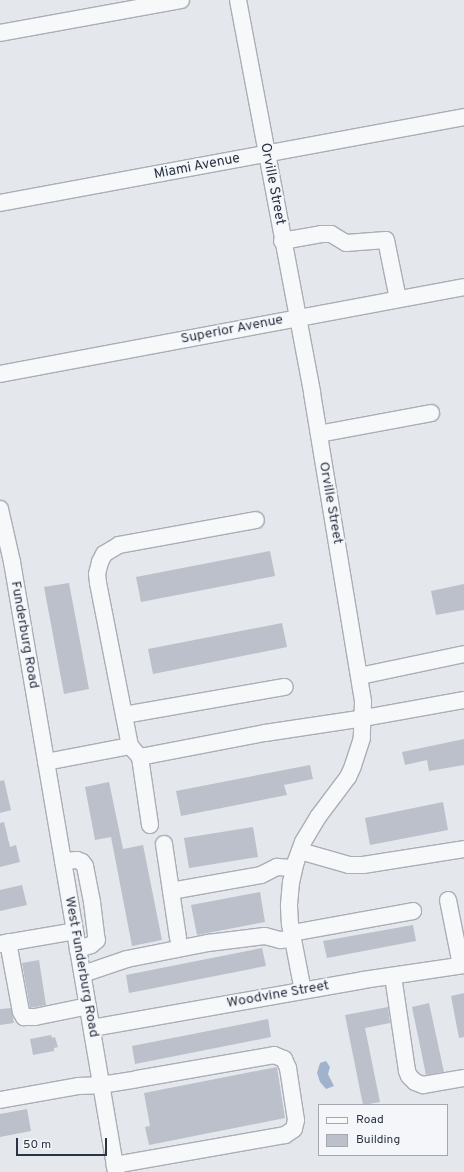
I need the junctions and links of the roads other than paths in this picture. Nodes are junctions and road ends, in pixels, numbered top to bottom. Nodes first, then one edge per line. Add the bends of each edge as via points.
1 (182, 0) edge
2 (238, 0) edge
3 (0, 33) edge
4 (464, 117) edge
5 (266, 154) junction
6 (0, 203) edge
7 (282, 241) junction
8 (464, 287) edge
9 (398, 299) junction
10 (297, 318) junction
11 (0, 374) edge
12 (431, 413) dead end
13 (319, 434) junction
14 (0, 509) edge
15 (256, 520) dead end
16 (3, 540) edge
17 (464, 654) edge
18 (360, 676) junction
19 (285, 687) dead end
20 (464, 700) edge
21 (124, 715) junction
22 (364, 718) junction
23 (135, 752) junction
24 (46, 762) junction
25 (150, 825) dead end
26 (164, 844) dead end
27 (464, 849) edge
28 (300, 851) junction
29 (64, 862) junction
30 (294, 868) junction
31 (171, 891) junction
32 (448, 900) dead end
33 (413, 911) dead end
34 (75, 931) junction
35 (293, 936) junction
36 (178, 938) dead end
37 (4, 943) edge
38 (78, 949) junction
39 (463, 965) edge
40 (83, 974) junction
41 (393, 976) junction
42 (303, 991) junction
43 (88, 1006) junction
44 (92, 1028) junction
45 (464, 1078) edge
46 (101, 1085) junction
47 (0, 1100) edge
48 (116, 1168) edge

1 - 3 street
2 - 5 street, Orville Street
4 - 5 street, Miami Avenue
5 - 6 street, Miami Avenue
5 - 7 street, Orville Street
7 - 9 street via 321,234 331,234 346,243 386,240
7 - 10 street, Orville Street
8 - 9 street, Superior Avenue
9 - 10 street, Superior Avenue
10 - 11 street, Superior Avenue
10 - 13 street, Orville Street
12 - 13 street
13 - 18 street, Orville Street
14 - 16 street, Funderburg Road
15 - 21 street via 120,545 104,554 97,574 98,583
16 - 24 street, Funderburg Road
17 - 18 street
18 - 22 street, Orville Street
19 - 21 street
20 - 22 street
21 - 23 street
22 - 23 street
22 - 28 street, Orville Street via 362,738 353,766 334,798 312,826
23 - 24 street
23 - 25 street
24 - 29 street, West Funderburg Road
26 - 31 street
27 - 28 street via 363,865 350,865
28 - 30 street, Orville Street
29 - 34 street, West Funderburg Road
29 - 38 street via 77,860 85,866 92,902 96,940 91,945
30 - 31 street via 276,867 261,875
30 - 35 street, Orville Street via 289,906
31 - 36 street
32 - 39 street
33 - 35 street
34 - 37 street
34 - 38 street, West Funderburg Road
35 - 40 street via 280,940 264,936 208,943 127,959
35 - 42 street, Orville Street
37 - 43 street via 24,1017
38 - 40 street, West Funderburg Road
39 - 41 street, Woodvine Street
40 - 43 street, West Funderburg Road
41 - 42 street, Woodvine Street
41 - 45 street via 406,1071 409,1076 415,1082 423,1084
42 - 44 street, Woodvine Street
43 - 44 street, West Funderburg Road
44 - 46 street, West Funderburg Road
46 - 47 street via 78,1086
46 - 48 street, West Funderburg Road
46 - 48 street via 274,1055 284,1059 288,1068 296,1120 294,1129 285,1135

